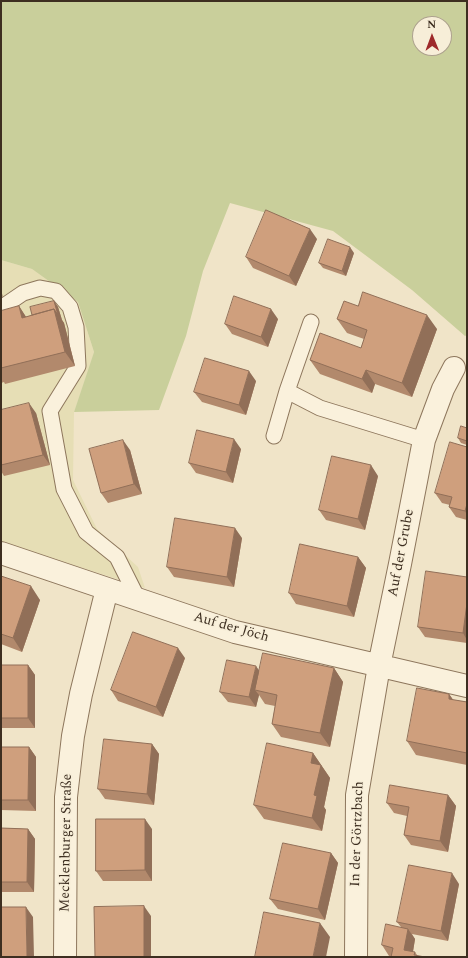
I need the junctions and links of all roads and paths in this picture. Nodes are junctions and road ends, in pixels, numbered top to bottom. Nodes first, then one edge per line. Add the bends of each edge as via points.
1 (1, 308) edge
2 (311, 322) dead end
3 (454, 368) dead end
4 (287, 391) junction
5 (274, 436) dead end
6 (424, 440) junction
7 (1, 553) edge
8 (106, 589) junction
9 (138, 599) junction
10 (379, 666) junction
11 (467, 686) edge
12 (65, 957) edge
13 (356, 957) edge

1 - 9 lane via 23,293 40,288 56,291 70,306 76,327 78,366 50,411 64,489 86,532 117,557
2 - 4 lane
3 - 6 street, Auf der Grube
4 - 5 lane
4 - 6 lane via 320,408
6 - 10 street, Auf der Grube
7 - 8 street, Auf der Jöch
8 - 9 street, Auf der Jöch
8 - 12 street, Mecklenburger Straße via 81,694 67,782
9 - 10 street, Auf der Jöch via 236,632
10 - 11 street, Auf der Jöch
10 - 13 street, In der Görtzbach via 356,795

